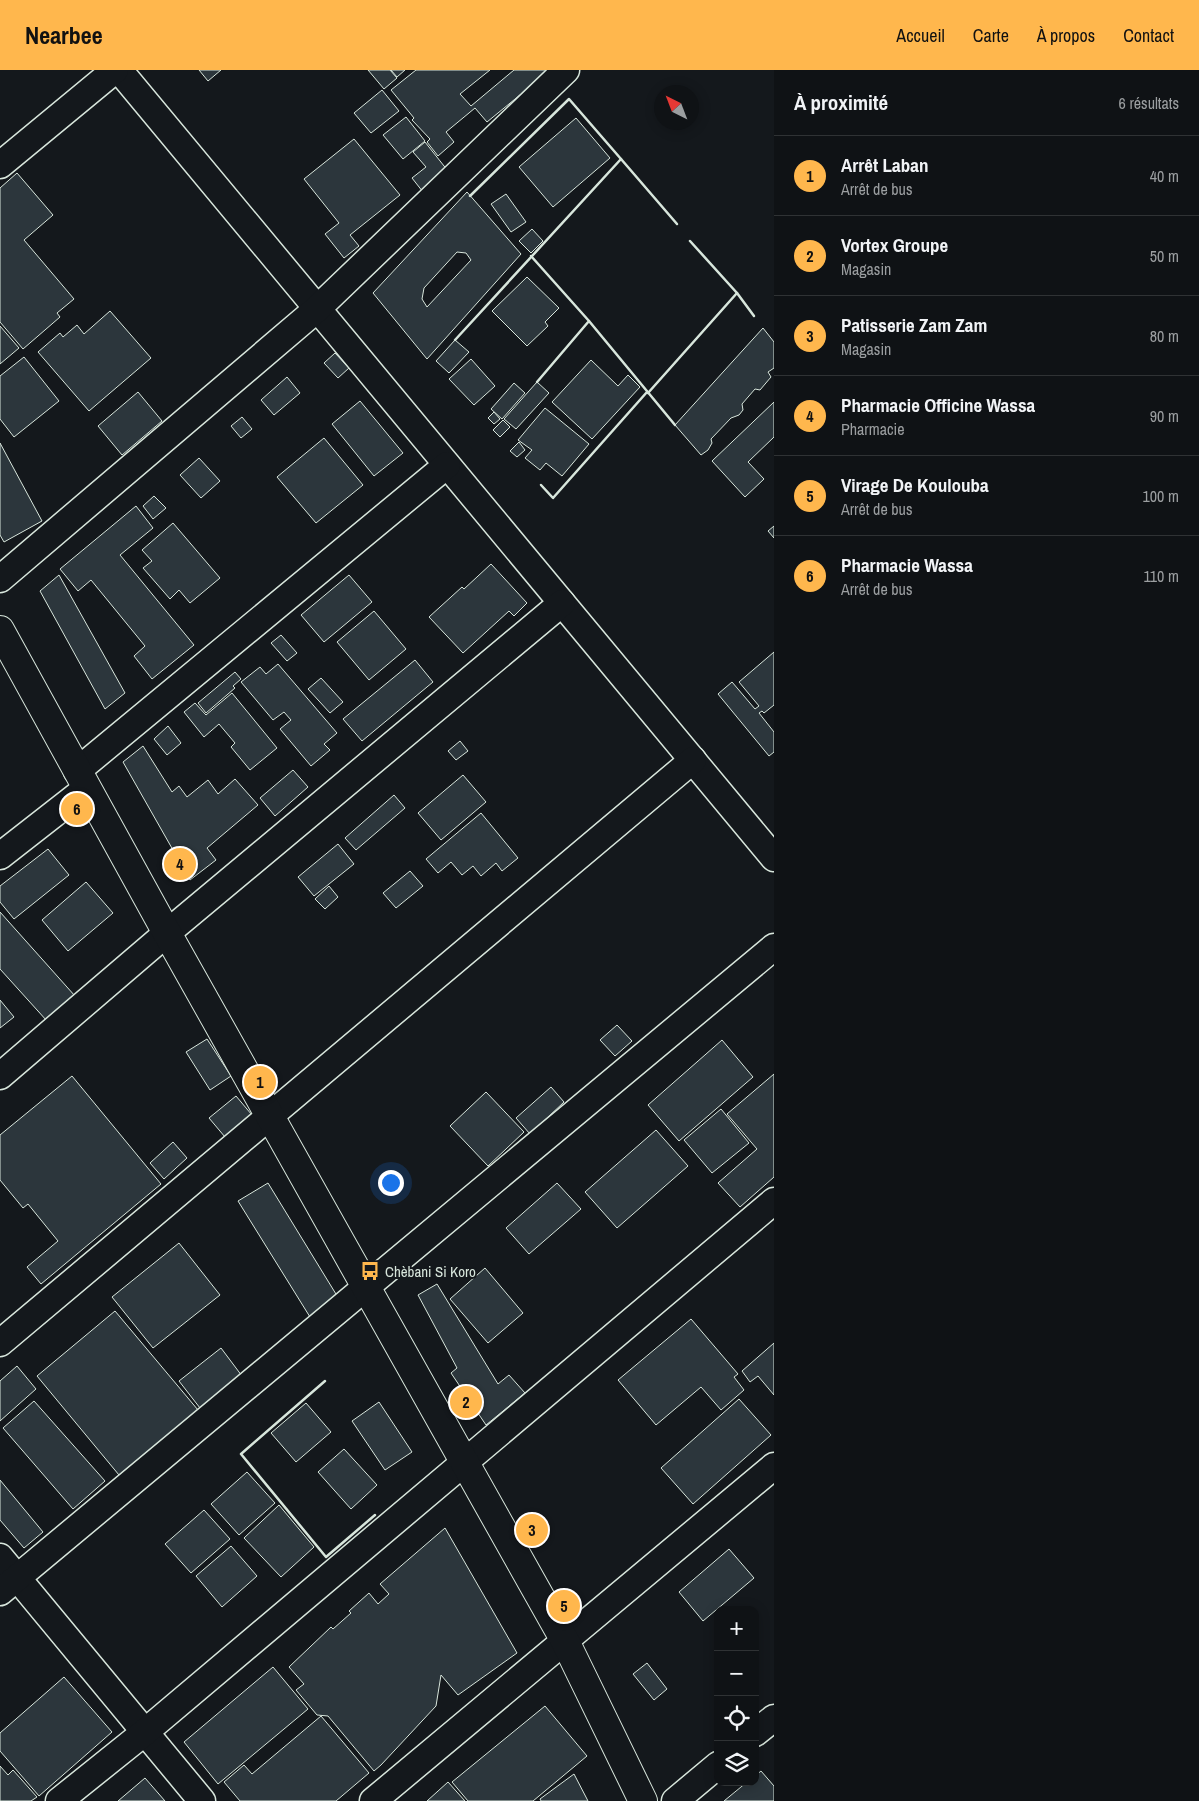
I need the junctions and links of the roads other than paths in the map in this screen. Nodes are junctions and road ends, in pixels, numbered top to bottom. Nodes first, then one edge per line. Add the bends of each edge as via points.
1 (117, 70) edge
2 (566, 70) edge
3 (0, 165) edge
4 (317, 309) junction
5 (447, 465) junction
6 (0, 579) edge
7 (562, 603) junction
8 (0, 630) edge
9 (693, 760) junction
10 (82, 780) junction
11 (0, 856) edge
12 (774, 858) edge
13 (167, 933) junction
14 (774, 947) edge
15 (0, 1076) edge
16 (270, 1116) junction
17 (774, 1201) edge
18 (366, 1287) junction
19 (0, 1343) edge
20 (464, 1462) junction
21 (774, 1466) edge
22 (0, 1558) edge
23 (8, 1585) edge
24 (565, 1641) junction
25 (774, 1718) edge
26 (759, 1730) edge
27 (144, 1732) junction
28 (714, 1768) edge
29 (59, 1801) edge
30 (202, 1801) edge
31 (373, 1801) edge
32 (643, 1801) edge
33 (675, 1801) edge

1 - 3 street
1 - 4 street
2 - 4 street
4 - 5 street
4 - 6 street
5 - 7 street
5 - 10 street
7 - 9 street
7 - 13 street
8 - 10 main road
9 - 12 street
9 - 16 street
10 - 11 street
10 - 13 main road
13 - 15 street
13 - 16 main road
14 - 18 street
16 - 18 main road
16 - 19 street
17 - 20 street
18 - 20 main road
18 - 23 street
20 - 24 main road
20 - 27 street
21 - 24 street
22 - 23 street
23 - 27 street
24 - 31 street
24 - 32 main road
25 - 26 street
27 - 29 street
27 - 30 street
28 - 33 street

